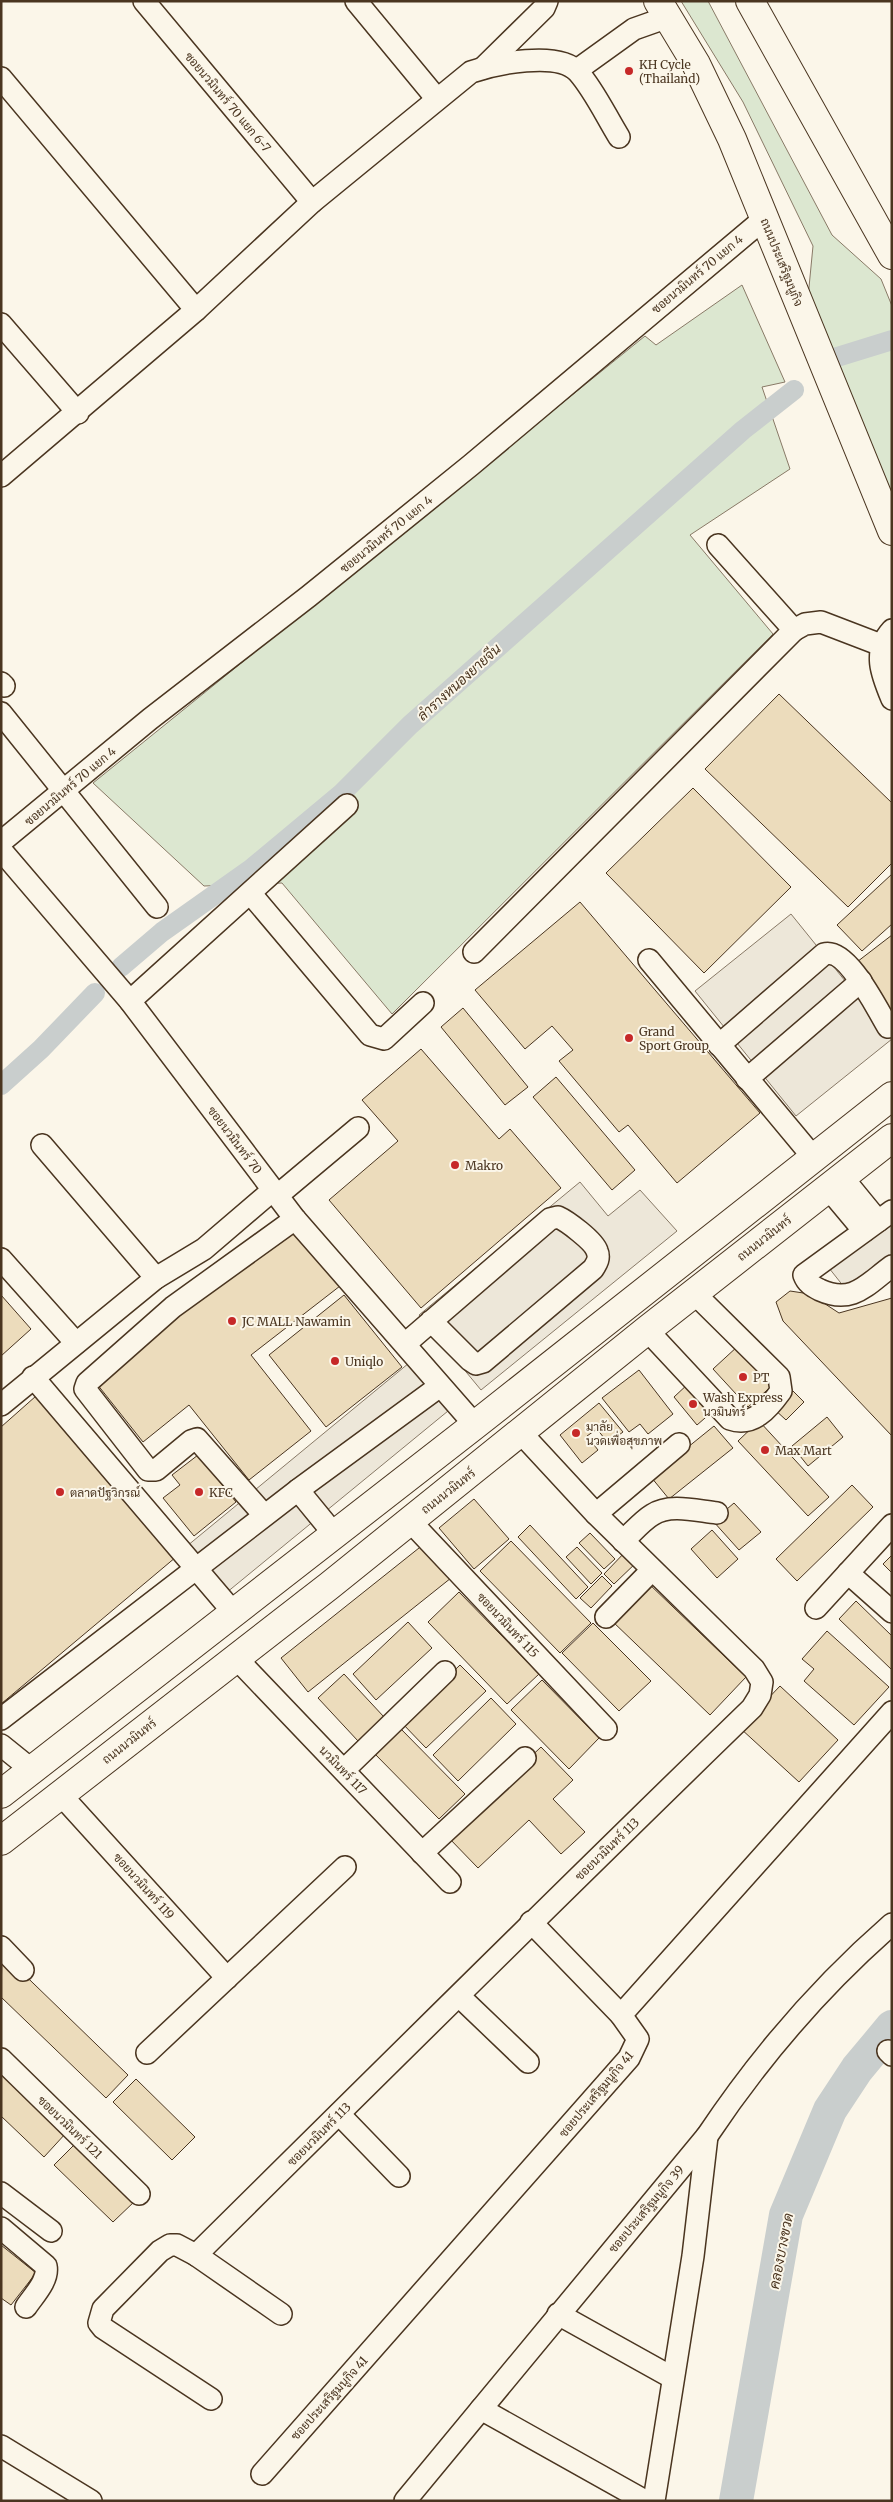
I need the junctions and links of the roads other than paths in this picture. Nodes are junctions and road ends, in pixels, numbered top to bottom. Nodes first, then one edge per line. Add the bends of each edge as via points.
1 (144, 1) edge
2 (356, 1) edge
3 (546, 1) edge
4 (750, 1) edge
5 (663, 9) edge
6 (483, 68) junction
7 (577, 70) junction
8 (1, 78) edge
9 (438, 98) junction
10 (619, 137) dead end
11 (312, 202) junction
12 (765, 218) junction
13 (892, 255) edge
14 (196, 310) junction
15 (1, 324) edge
16 (78, 413) junction
17 (1, 476) edge
18 (892, 531) edge
19 (718, 545) dead end
20 (794, 630) junction
21 (886, 638) edge
22 (892, 698) edge
23 (1, 713) edge
24 (64, 792) junction
25 (347, 805) dead end
26 (1, 842) edge
27 (1, 850) edge
28 (251, 894) junction
29 (157, 907) dead end
30 (474, 952) dead end
31 (650, 960) dead end
32 (861, 981) junction
33 (130, 1001) junction
34 (423, 1003) dead end
35 (888, 1027) dead end
36 (719, 1045) junction
37 (747, 1079) junction
38 (892, 1096) edge
39 (358, 1128) dead end
40 (892, 1138) edge
41 (42, 1145) dead end
42 (813, 1157) junction
43 (835, 1182) junction
44 (275, 1193) junction
45 (295, 1219) junction
46 (878, 1221) edge
47 (1, 1259) edge
48 (892, 1266) edge
49 (156, 1278) junction
50 (694, 1293) junction
51 (431, 1321) junction
52 (647, 1330) junction
53 (76, 1342) junction
54 (405, 1344) junction
55 (33, 1377) junction
56 (440, 1386) junction
57 (1, 1405) edge
58 (475, 1425) junction
59 (520, 1434) junction
60 (679, 1444) dead end
61 (298, 1490) junction
62 (717, 1513) dead end
63 (596, 1514) junction
64 (264, 1515) junction
65 (410, 1521) junction
66 (892, 1525) edge
67 (334, 1534) junction
68 (623, 1541) junction
69 (196, 1567) junction
70 (652, 1570) junction
71 (848, 1573) junction
72 (816, 1608) dead end
73 (892, 1612) edge
74 (234, 1613) junction
75 (606, 1617) dead end
76 (236, 1658) junction
77 (445, 1672) dead end
78 (892, 1712) edge
79 (1, 1719) edge
80 (606, 1728) dead end
81 (1, 1745) edge
82 (525, 1758) dead end
83 (32, 1770) junction
84 (344, 1770) junction
85 (1, 1794) edge
86 (61, 1795) junction
87 (1, 1841) edge
88 (422, 1853) junction
89 (345, 1867) dead end
90 (450, 1882) dead end
91 (531, 1922) junction
92 (892, 1924) edge
93 (1, 1947) edge
94 (23, 1970) dead end
95 (227, 1978) junction
96 (459, 1996) junction
97 (621, 2015) junction
98 (147, 2053) dead end
99 (1, 2059) edge
100 (528, 2062) dead end
101 (339, 2114) junction
102 (707, 2136) junction
103 (399, 2176) dead end
104 (1, 2193) edge
105 (139, 2194) dead end
106 (1, 2228) edge
107 (52, 2231) dead end
108 (196, 2255) junction
109 (26, 2307) dead end
110 (281, 2314) dead end
111 (558, 2314) junction
112 (674, 2378) junction
113 (212, 2399) dead end
114 (481, 2409) junction
115 (1, 2446) edge
116 (262, 2474) dead end
117 (409, 2500) edge
118 (91, 2501) edge
119 (645, 2501) edge
120 (654, 2501) edge

1 - 11 street, ซอยนวมินทร์ 70 แยก 6-7
2 - 9 street
3 - 6 street via 544,8
4 - 13 main road
5 - 7 street
5 - 12 main road, ถนนประเสริฐมนูกิจ via 696,64 732,138
6 - 7 street via 502,63 556,61
6 - 9 street via 471,72
7 - 10 street
8 - 14 street
9 - 11 street
11 - 14 street
12 - 18 main road, ถนนประเสริฐมนูกิจ
12 - 24 street, ซอยนวมินทร์ 70 แยก 4 via 471,465 150,719
14 - 16 street
15 - 16 street
16 - 17 street
19 - 20 street
20 - 21 street via 821,622
20 - 30 street
21 - 22 street via 880,670
23 - 24 street
24 - 26 street, ซอยนวมินทร์ 70 แยก 4
24 - 29 street
25 - 28 street
27 - 33 street, ซอยนวมินทร์ 70
28 - 33 street
28 - 34 street via 370,1035 384,1039
31 - 36 street
32 - 35 street
32 - 36 street via 836,954 824,954
32 - 37 street
33 - 44 street, ซอยนวมินทร์ 70
36 - 37 street
37 - 42 street
38 - 42 main road
39 - 44 street
40 - 43 main road, ถนนนวมินทร์
41 - 49 street
42 - 58 main road
43 - 46 street
43 - 50 main road, ถนนนวมินทร์
44 - 45 street, ซอยนวมินทร์ 70
44 - 49 street via 204,1248
45 - 54 street, ซอยนวมินทร์ 70
45 - 64 street via 173,1307 128,1344 87,1383 85,1389 148,1470 156,1470 191,1441 197,1440
46 - 48 street via 804,1274 806,1281 826,1292 850,1296
47 - 53 street
49 - 53 street
50 - 52 main road, ถนนนวมินทร์
50 - 52 street via 779,1377 781,1391 765,1410 752,1420 741,1423 730,1419
51 - 51 street via 550,1219 558,1217 567,1221 597,1249 598,1261 593,1269 483,1362 476,1364 470,1360
51 - 54 street
52 - 59 main road, ถนนนวมินทร์
53 - 55 street
54 - 56 street, ซอยนวมินทร์ 70
55 - 57 street
55 - 69 street
56 - 58 street, ซอยนวมินทร์ 70
56 - 61 street
58 - 67 main road
59 - 63 street, ซอยนวมินทร์ 113
59 - 65 main road, ถนนนวมินทร์
60 - 63 street
61 - 64 street
61 - 67 street
62 - 68 street via 662,1511 652,1515
63 - 68 street, ซอยนวมินทร์ 113
64 - 69 street
65 - 76 main road, ถนนนวมินทร์
65 - 80 street, ซอยนวมินทร์ 115
66 - 71 street
67 - 74 main road
68 - 70 street, ซอยนวมินทร์ 113
69 - 74 street
69 - 79 street
70 - 75 street
70 - 91 street, ซอยนวมินทร์ 113 via 754,1669 762,1682 760,1695 752,1708
71 - 72 street
71 - 73 street
74 - 83 main road
76 - 84 street, นวมินทร์ 117
76 - 86 main road, ถนนนวมินทร์
77 - 84 street
78 - 97 street
81 - 83 street
82 - 88 street
83 - 85 main road
84 - 88 street, นวมินทร์ 117
86 - 87 main road, ถนนนวมินทร์
86 - 95 street, ซอยนวมินทร์ 119
88 - 90 street, นวมินทร์ 117
89 - 95 street
91 - 96 street, ซอยนวมินทร์ 113
91 - 97 street
92 - 102 street, ซอยประเสริฐมนูกิจ 39 via 843,1967 808,2006 767,2053
93 - 94 street
95 - 98 street
96 - 100 street
96 - 101 street, ซอยนวมินทร์ 113
97 - 116 street, ซอยประเสริฐมนูกิจ 41 via 638,2039 629,2058
99 - 105 street, ซอยนวมินทร์ 121
101 - 103 street
101 - 108 street, ซอยนวมินทร์ 113
102 - 111 street, ซอยประเสริฐมนูกิจ 39
102 - 112 street
104 - 107 street
106 - 109 street via 46,2266 48,2272
108 - 110 street
108 - 113 street via 177,2245 160,2251 103,2310 99,2323
111 - 112 street
111 - 114 street, ซอยประเสริฐมนูกิจ 39
112 - 120 street
114 - 117 street, ซอยประเสริฐมนูกิจ 39
114 - 119 street
115 - 118 street

